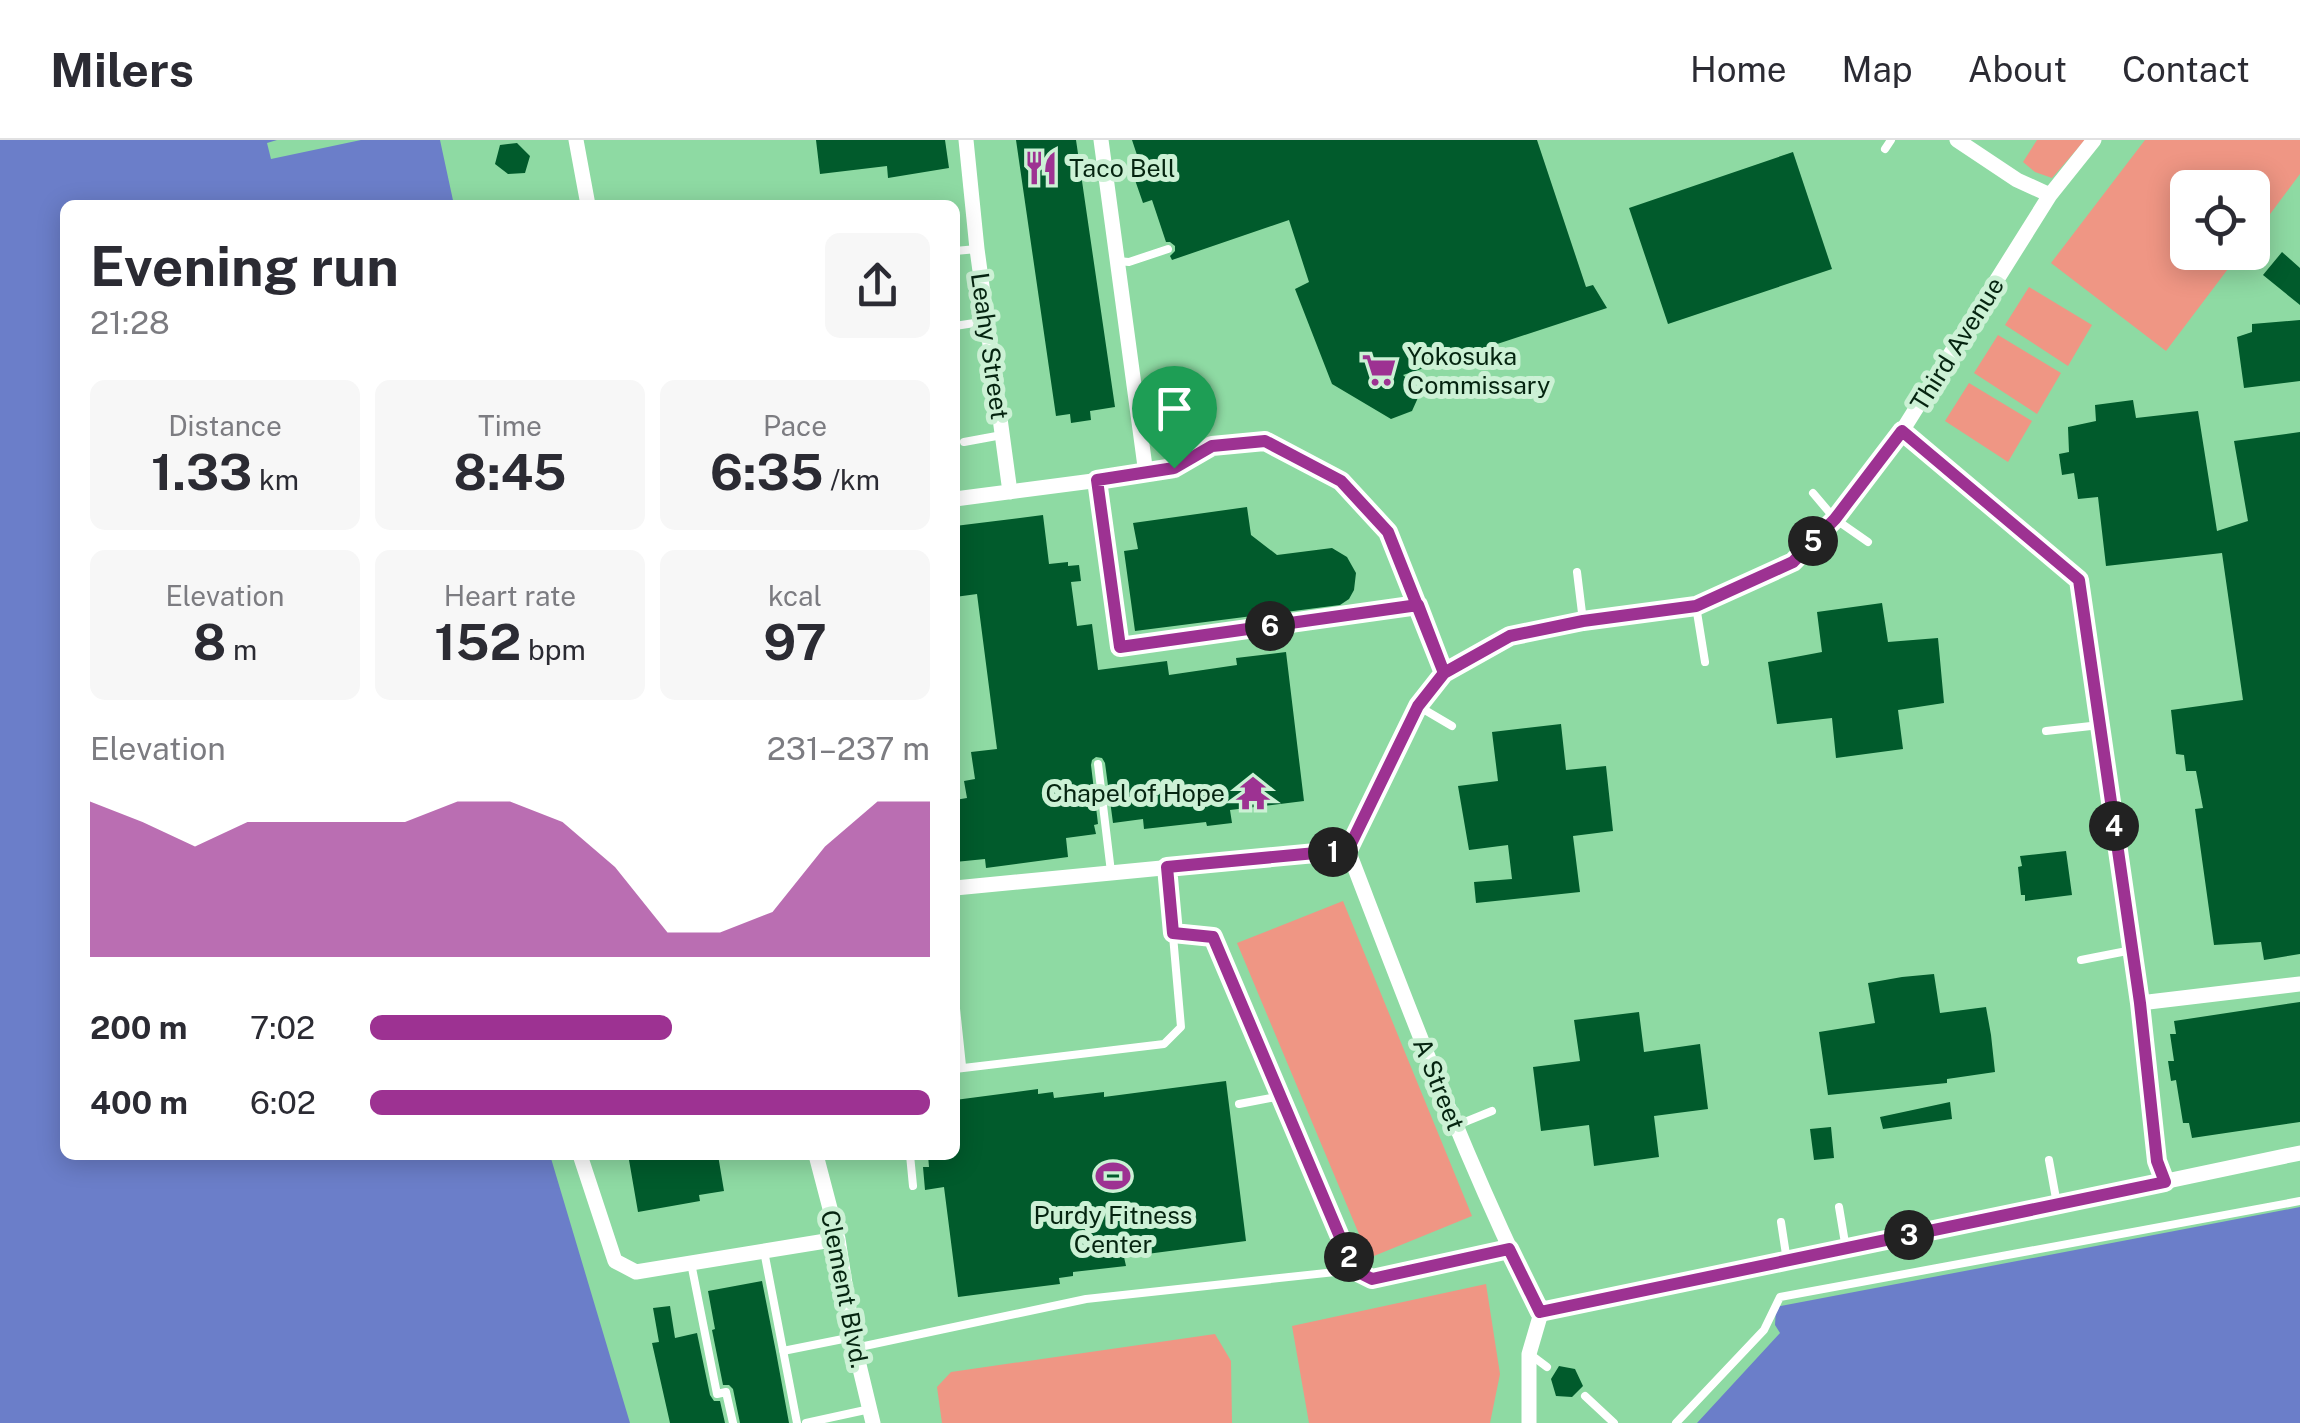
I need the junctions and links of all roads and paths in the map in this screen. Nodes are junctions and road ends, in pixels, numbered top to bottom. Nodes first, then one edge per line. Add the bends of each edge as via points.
1 (576, 140) edge
2 (966, 140) edge
3 (1101, 140) edge
4 (1957, 140) edge
5 (2094, 140) edge
6 (2050, 195) junction
7 (587, 200) edge
8 (977, 249) junction
9 (1168, 249) dead end
10 (960, 251) edge
11 (1118, 261) junction
12 (987, 321) junction
13 (960, 325) edge
14 (1902, 431) junction
15 (1002, 435) junction
16 (964, 442) dead end
17 (1146, 474) junction
18 (1097, 480) junction
19 (1010, 492) junction
20 (1813, 493) dead end
21 (960, 498) edge
22 (1835, 519) junction
23 (1868, 542) dead end
24 (1577, 572) dead end
25 (1418, 605) junction
26 (1696, 606) junction
27 (1583, 621) junction
28 (1705, 662) dead end
29 (1444, 673) junction
30 (1418, 706) junction
31 (2100, 725) junction
32 (1452, 726) dead end
33 (2046, 731) dead end
34 (1098, 764) dead end
35 (1348, 850) junction
36 (1167, 867) junction
37 (1112, 872) junction
38 (960, 887) edge
39 (1173, 933) junction
40 (2132, 950) junction
41 (2081, 960) dead end
42 (2300, 984) edge
43 (2140, 1003) junction
44 (960, 1067) edge
45 (1281, 1096) junction
46 (1239, 1104) dead end
47 (1492, 1111) dead end
48 (1455, 1126) junction
49 (2300, 1153) edge
50 (582, 1160) edge
51 (817, 1160) edge
52 (910, 1160) edge
53 (2049, 1160) dead end
54 (2165, 1182) junction
55 (913, 1186) dead end
56 (2300, 1201) edge
57 (2057, 1204) junction
58 (1838, 1207) dead end
59 (1781, 1222) dead end
60 (838, 1239) junction
61 (1509, 1249) junction
62 (1846, 1249) junction
63 (764, 1251) junction
64 (1787, 1261) junction
65 (691, 1262) junction
66 (1354, 1270) junction
67 (1540, 1312) junction
68 (854, 1343) junction
69 (784, 1351) junction
70 (1529, 1354) junction
71 (1547, 1367) dead end
72 (1585, 1396) dead end
73 (871, 1416) edge
74 (733, 1423) edge
75 (797, 1423) edge
76 (806, 1423) edge
77 (1529, 1423) edge
78 (1614, 1423) edge
79 (1676, 1423) edge

1 - 7 street
2 - 8 street, Leahy Street
3 - 11 street
4 - 6 street
5 - 6 street, Third Avenue
6 - 14 street, Third Avenue
8 - 10 lane
8 - 12 street, Leahy Street
9 - 11 lane
11 - 17 street
12 - 13 lane
12 - 15 street, Leahy Street
14 - 22 street, Third Avenue
14 - 31 street via 2079,580
15 - 16 lane
15 - 19 street, Leahy Street
17 - 18 street
17 - 25 street via 1174,468 1212,446 1265,441 1341,481 1388,532
18 - 19 street
18 - 25 lane via 1120,647
19 - 21 street
20 - 22 lane
22 - 23 lane
22 - 26 street, Third Avenue via 1793,562
24 - 27 lane
25 - 29 street
26 - 27 street, Third Avenue
26 - 28 lane
27 - 29 street, Third Avenue via 1510,636
29 - 30 street, Third Avenue
30 - 32 lane
30 - 35 street, Third Avenue
31 - 33 lane
31 - 40 street
34 - 37 lane
35 - 36 street
35 - 48 street, A Street
36 - 37 street
36 - 39 lane
37 - 38 street
39 - 44 lane via 1182,1027 1164,1044
39 - 45 lane via 1213,937
40 - 41 lane
40 - 43 street
42 - 43 street
43 - 54 street via 2157,1161
45 - 46 lane
45 - 66 lane
47 - 48 lane
48 - 61 street, A Street
49 - 54 street
50 - 65 street via 615,1261 636,1272
51 - 60 street, Clement Blvd.
52 - 55 lane
53 - 57 lane
54 - 57 street
56 - 79 lane via 1780,1297 1764,1330
57 - 62 street
58 - 62 lane
59 - 64 lane
60 - 63 street
60 - 68 street, Clement Blvd.
61 - 66 lane via 1372,1279
61 - 67 street, A Street
62 - 64 street
63 - 65 street
63 - 69 lane
64 - 67 street
65 - 74 lane via 716,1394 726,1392
66 - 68 lane via 1086,1299
67 - 70 street
68 - 69 lane
68 - 73 street, Clement Blvd.
69 - 75 lane
70 - 71 lane
70 - 77 street
72 - 78 lane
73 - 76 lane

